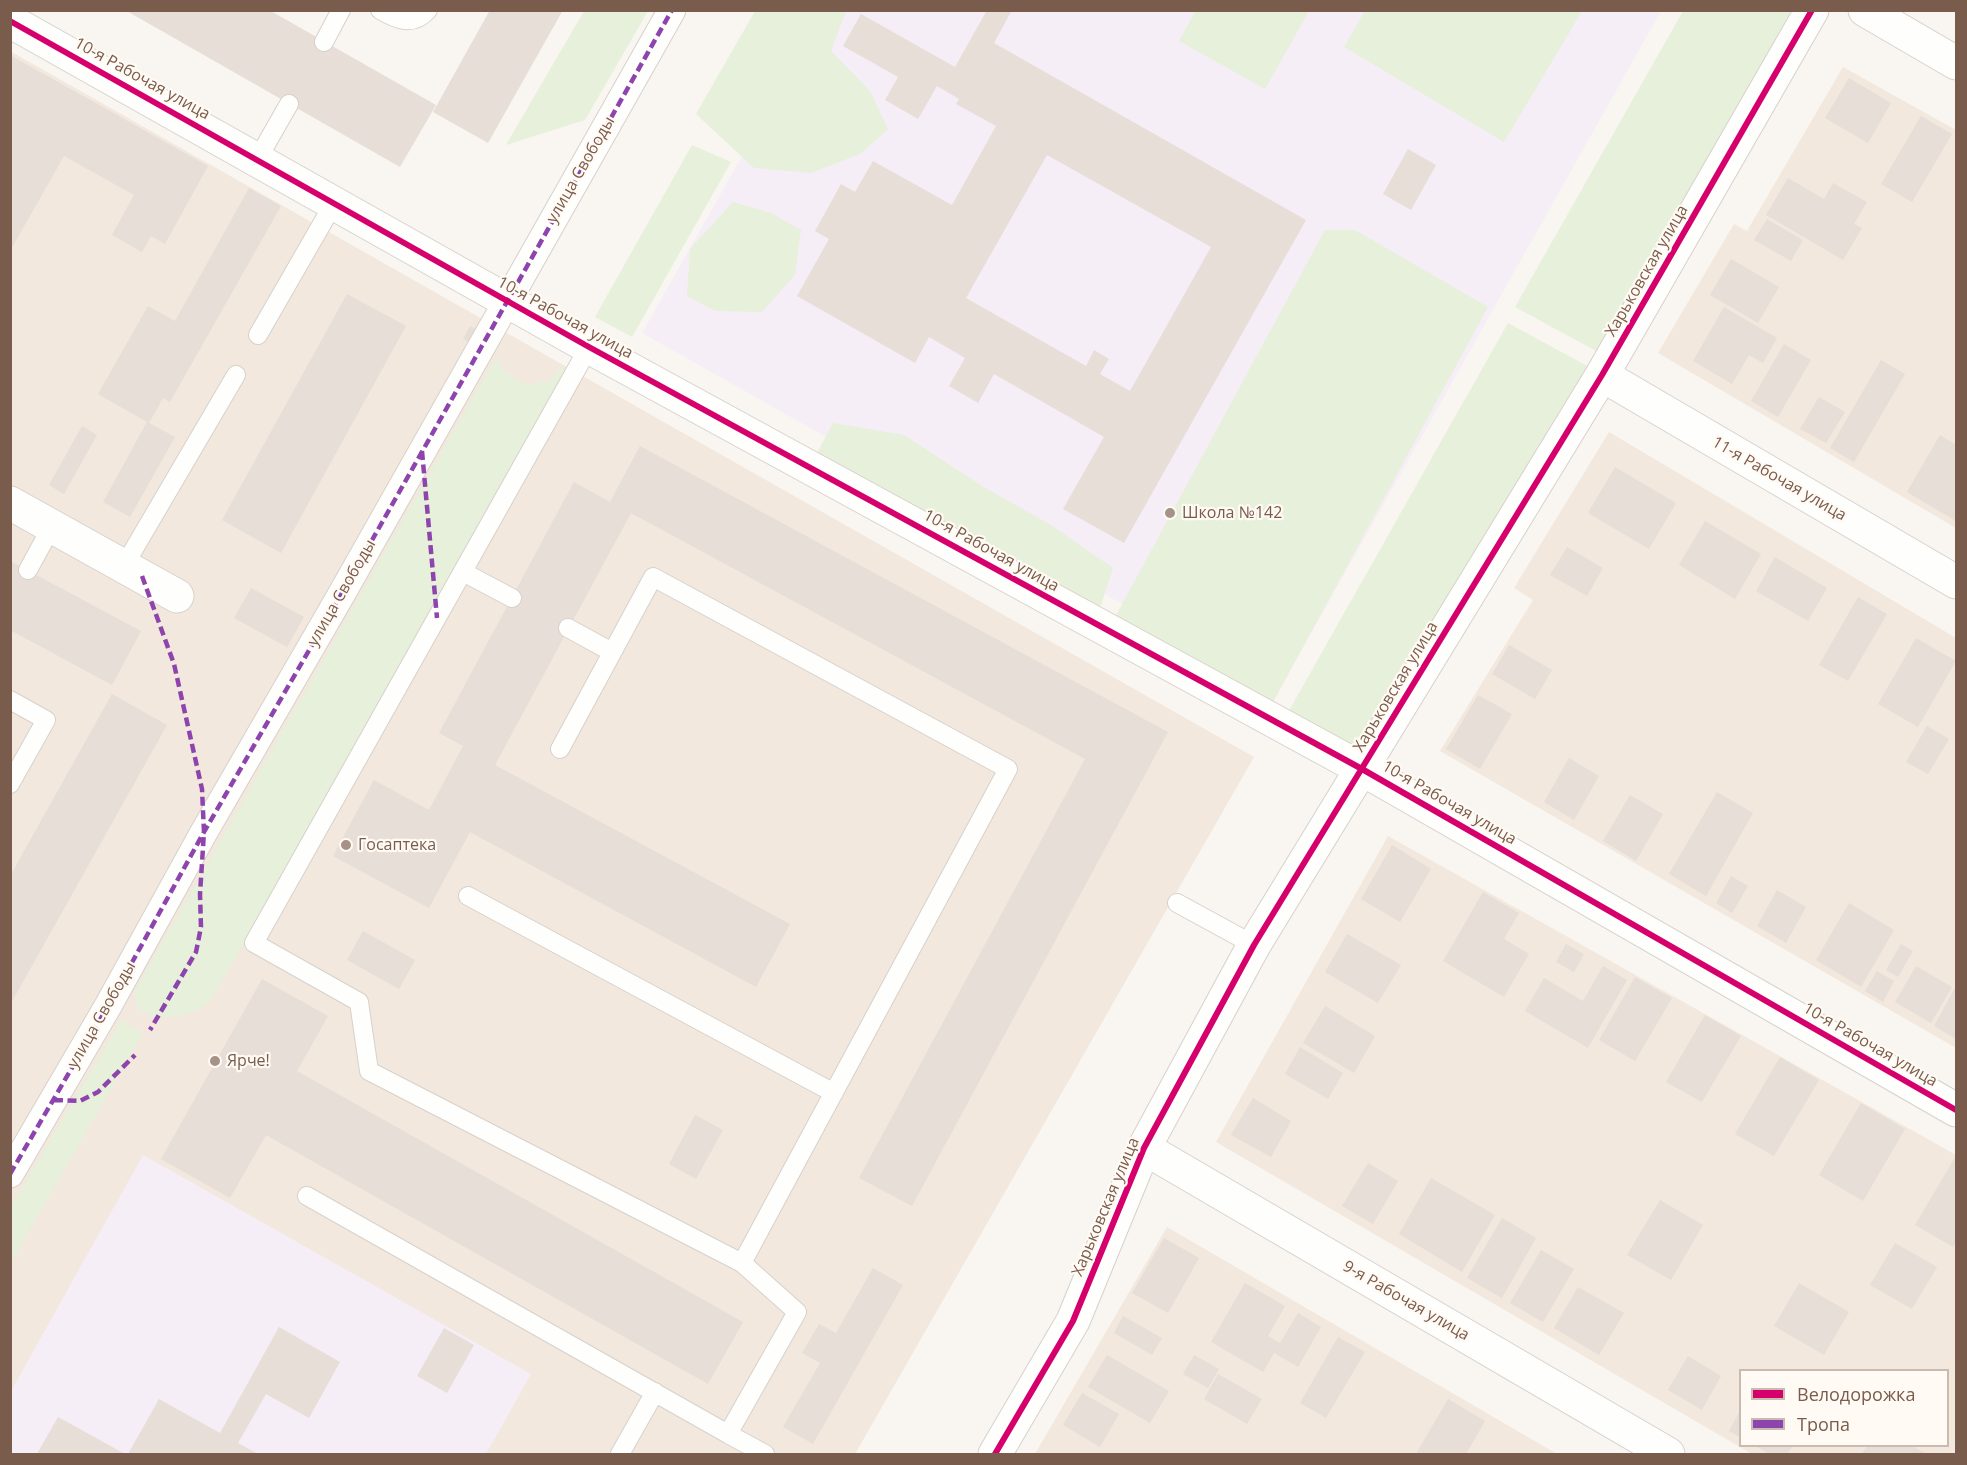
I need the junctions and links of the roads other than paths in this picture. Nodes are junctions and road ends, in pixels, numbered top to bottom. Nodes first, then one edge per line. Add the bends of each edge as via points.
1 (341, 10) edge
2 (380, 10) edge
3 (428, 10) edge
4 (672, 10) edge
5 (1812, 10) edge
6 (1865, 10) edge
7 (10, 21) edge
8 (324, 42) dead end
9 (1956, 63) edge
10 (289, 104) dead end
11 (257, 160) junction
12 (334, 203) junction
13 (507, 301) junction
14 (258, 335) dead end
15 (589, 347) junction
16 (236, 375) dead end
17 (1602, 375) junction
18 (10, 503) edge
19 (52, 526) junction
20 (124, 566) junction
21 (28, 570) dead end
22 (463, 572) junction
23 (1956, 582) edge
24 (177, 596) dead end
25 (512, 598) dead end
26 (568, 628) dead end
27 (612, 652) junction
28 (10, 700) edge
29 (560, 750) dead end
30 (1362, 769) junction
31 (10, 784) edge
32 (468, 896) dead end
33 (1177, 903) dead end
34 (1254, 945) junction
35 (834, 1094) junction
36 (1956, 1110) edge
37 (1144, 1148) junction
38 (10, 1174) edge
39 (307, 1196) dead end
40 (742, 1263) junction
41 (655, 1392) junction
42 (728, 1434) junction
43 (620, 1455) edge
44 (765, 1455) edge
45 (995, 1455) edge
46 (1668, 1455) edge

1 - 8 lane
2 - 3 lane via 404,21 423,16
4 - 13 street, улица Свободы
5 - 17 street, Харьковская улица
6 - 9 street
7 - 11 street, 10-я Рабочая улица
10 - 11 lane
11 - 12 street, 10-я Рабочая улица
12 - 13 street, 10-я Рабочая улица
12 - 14 lane
13 - 15 street, 10-я Рабочая улица
13 - 38 street, улица Свободы
15 - 22 lane
15 - 30 street, 10-я Рабочая улица
16 - 20 lane
17 - 23 street, 11-я Рабочая улица
17 - 30 street, Харьковская улица
18 - 19 street
19 - 20 street
19 - 21 lane
20 - 24 street
22 - 25 lane
22 - 40 lane via 254,943 359,1002 369,1071
26 - 27 lane
27 - 29 lane
27 - 35 lane via 653,577 1008,770
28 - 31 lane via 46,720
30 - 34 street, Харьковская улица
30 - 36 street, 10-я Рабочая улица
32 - 35 lane
33 - 34 lane
34 - 37 street, Харьковская улица
35 - 40 lane
37 - 45 street, Харьковская улица via 1073,1321
37 - 46 street, 9-я Рабочая улица
39 - 41 lane
40 - 42 lane via 797,1312
41 - 42 lane
41 - 43 lane
42 - 44 lane

